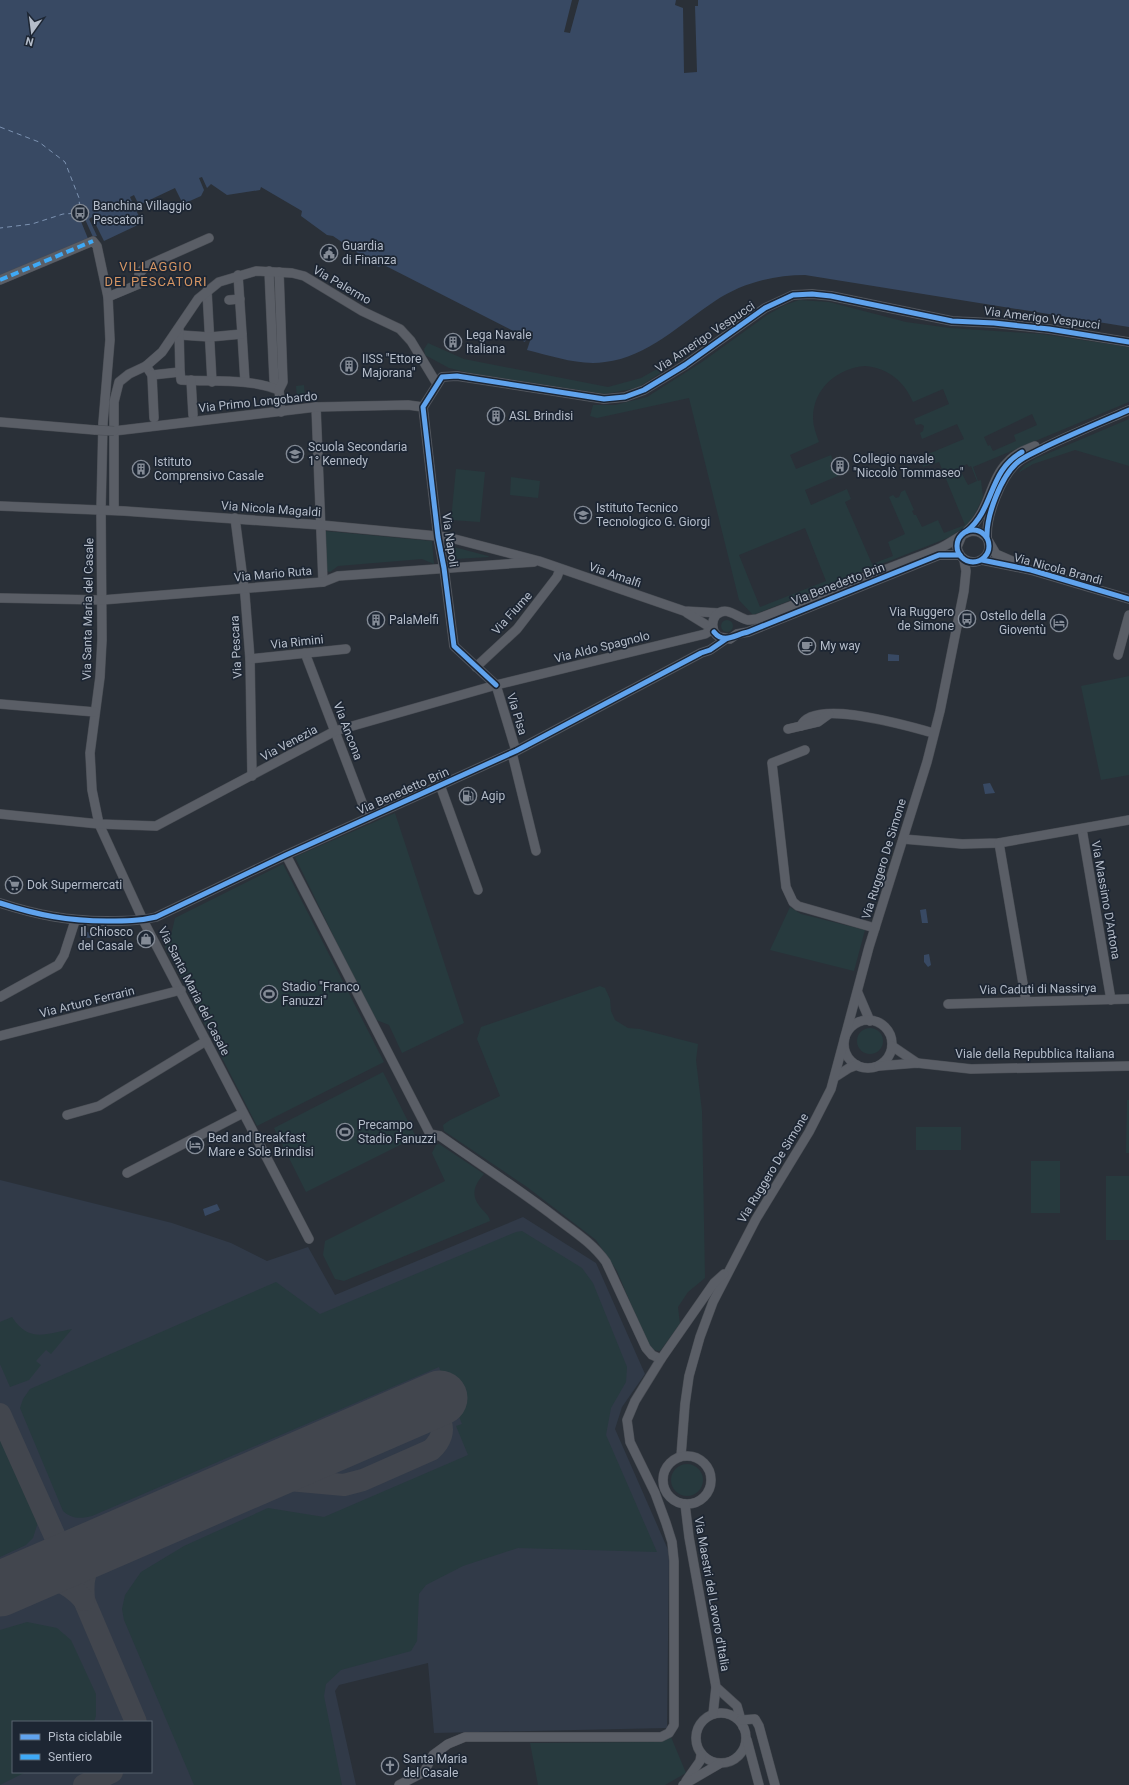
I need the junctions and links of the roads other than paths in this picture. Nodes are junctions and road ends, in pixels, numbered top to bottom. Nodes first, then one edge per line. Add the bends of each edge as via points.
1 (209, 238) dead end
2 (269, 271) junction
3 (280, 272) junction
4 (238, 275) junction
5 (0, 280) edge
6 (207, 291) junction
7 (108, 297) junction
8 (240, 299) junction
9 (229, 300) dead end
10 (179, 332) junction
11 (242, 334) junction
12 (210, 336) junction
13 (1129, 342) edge
14 (146, 366) junction
15 (180, 372) junction
16 (152, 375) junction
17 (191, 380) junction
18 (212, 382) junction
19 (244, 382) junction
20 (437, 384) junction
21 (279, 390) junction
22 (316, 407) junction
23 (424, 407) junction
24 (1129, 410) edge
25 (281, 412) junction
26 (193, 415) dead end
27 (154, 418) dead end
28 (0, 422) edge
29 (114, 431) junction
30 (1063, 438) junction
31 (0, 506) edge
32 (101, 509) junction
33 (114, 510) junction
34 (234, 518) junction
35 (321, 525) junction
36 (965, 533) junction
37 (438, 537) junction
38 (988, 540) junction
39 (962, 557) junction
40 (980, 561) junction
41 (539, 562) junction
42 (444, 568) junction
43 (560, 569) junction
44 (1031, 570) junction
45 (323, 582) junction
46 (243, 589) junction
47 (964, 591) junction
48 (0, 598) edge
49 (1129, 599) edge
50 (102, 600) junction
51 (684, 611) junction
52 (719, 613) junction
53 (1129, 615) edge
54 (737, 617) junction
55 (699, 621) junction
56 (714, 631) junction
57 (737, 634) junction
58 (699, 636) junction
59 (726, 639) junction
60 (346, 649) dead end
61 (701, 653) junction
62 (305, 654) junction
63 (1118, 655) dead end
64 (250, 659) junction
65 (476, 667) junction
66 (496, 685) junction
67 (0, 704) edge
68 (95, 712) junction
69 (788, 728) dead end
70 (336, 731) junction
71 (934, 732) junction
72 (805, 750) dead end
73 (514, 752) junction
74 (252, 776) junction
75 (440, 785) junction
76 (0, 814) edge
77 (368, 818) junction
78 (1129, 820) edge
79 (99, 824) junction
80 (1082, 829) junction
81 (903, 839) junction
82 (998, 843) junction
83 (536, 851) dead end
84 (286, 855) junction
85 (478, 890) dead end
86 (0, 903) edge
87 (143, 920) junction
88 (75, 921) junction
89 (875, 928) junction
90 (181, 990) junction
91 (858, 993) junction
92 (0, 997) edge
93 (1129, 999) edge
94 (1111, 1000) junction
95 (1026, 1001) junction
96 (948, 1004) dead end
97 (870, 1020) junction
98 (2, 1034) edge
99 (845, 1040) junction
100 (206, 1041) junction
101 (892, 1046) junction
102 (917, 1063) junction
103 (857, 1065) junction
104 (879, 1066) junction
105 (1129, 1066) edge
106 (835, 1077) junction
107 (243, 1113) junction
108 (67, 1115) dead end
109 (127, 1173) dead end
110 (309, 1239) dead end
111 (728, 1270) junction
112 (661, 1359) junction
113 (681, 1456) junction
114 (685, 1504) junction
115 (716, 1687) junction
116 (713, 1714) junction
117 (742, 1723) junction
118 (746, 1738) junction
119 (701, 1755) junction
120 (736, 1759) junction
121 (719, 1764) junction
122 (754, 1766) junction
123 (399, 1785) edge
124 (682, 1785) edge
125 (759, 1785) edge
126 (775, 1785) edge

1 - 7 street via 146,266 139,274 139,284
2 - 3 street, Via Palermo
2 - 4 street, Via Palermo
2 - 21 street via 274,380
3 - 20 street, Via Palermo via 304,276 362,311 400,328
3 - 21 street via 283,382
4 - 6 street, Via Palermo via 219,282
4 - 8 street
5 - 7 street, Via Santa Maria del Casale via 93,242 99,253
6 - 10 street, Via Palermo via 198,299
6 - 12 street
7 - 32 street, Via Santa Maria del Casale via 110,340 103,423
8 - 9 street
8 - 11 street
10 - 12 street
10 - 14 street, Via Palermo
10 - 15 street
11 - 12 street
11 - 19 street
12 - 18 street
13 - 20 street, Via Amerigo Vespucci via 1049,329 952,321 831,296 795,294 765,308 685,365 644,390 625,397 604,399 457,376 442,377
14 - 16 street
14 - 29 street, Via Palermo via 119,382 114,402
15 - 16 street
15 - 17 street via 181,380
16 - 27 street
17 - 18 street
17 - 26 street
18 - 19 street
19 - 21 street
20 - 23 street
21 - 25 street
22 - 23 street, Via Primo Longobardo
22 - 25 street, Via Primo Longobardo
22 - 35 street
23 - 37 street, Via Napoli
24 - 30 street
25 - 29 street, Via Primo Longobardo
28 - 29 street, Via Primo Longobardo, bridge
29 - 33 street, Via Palermo
30 - 36 street, Via Benedetto Brin via 1034,446 1008,461 997,478 981,515
30 - 38 street via 1024,458 1011,470 990,512
31 - 32 street, Via Nicola Magaldi
32 - 33 street, Via Nicola Magaldi
32 - 50 street, Via Santa Maria del Casale
33 - 34 street, Via Nicola Magaldi
34 - 35 street, Via Nicola Magaldi
34 - 46 street, Via Pescara
35 - 37 street, Via Nicola Magaldi
35 - 45 street
36 - 38 street via 980,532
36 - 39 street via 957,547
36 - 54 street, Via Benedetto Brin via 946,546 757,619
37 - 41 street, Via Amalfi via 485,546
37 - 42 street, Via Napoli
38 - 40 street via 989,552
38 - 44 street, Via Nicola Brandi via 996,554
39 - 40 street via 971,562
39 - 47 street, Via Ruggero De Simone via 966,571
39 - 57 street, Via Benedetto Brin via 939,555 748,632
40 - 44 street, Via Nicola Brandi
40 - 47 street, Via Ruggero De Simone via 971,573 969,584
41 - 42 street, Via Amalfi
41 - 43 street, Via Amalfi
42 - 45 street, Via Mario Ruta via 338,576
42 - 65 street, Via Napoli via 454,646
43 - 51 street, Via Amalfi
43 - 65 street, Via Fiume via 557,577 517,629
44 - 49 street, Via Nicola Brandi
45 - 46 street, Via Mario Ruta
46 - 50 street, Via Mario Ruta
46 - 64 street, Via Pescara
47 - 71 street, Via Ruggero De Simone
48 - 50 street, Via Mario Ruta
50 - 68 street, Via Santa Maria del Casale via 100,677
51 - 52 street, Via Amalfi
51 - 55 street, Via Amalfi
52 - 54 street, Via Benedetto Brin via 729,611
52 - 56 street, Via Benedetto Brin via 713,620
53 - 63 street
54 - 57 street via 740,624
55 - 56 street, Via Amalfi
55 - 58 street
56 - 58 street, Via Aldo Spagnolo
56 - 59 street via 719,637
56 - 61 street, Via Benedetto Brin via 709,646
57 - 59 street, Via Benedetto Brin
58 - 66 street, Via Aldo Spagnolo
59 - 61 street, Via Benedetto Brin
60 - 62 street, Via Rimini
61 - 73 street, Via Benedetto Brin
62 - 64 street, Via Rimini
62 - 70 street, Via Ancona
64 - 74 street, Via Pescara
65 - 66 street, Via Napoli
66 - 70 street, Via Venezia
66 - 73 street, Via Pisa
67 - 68 street
68 - 79 street, Via Santa Maria del Casale via 90,772
69 - 71 street via 818,722 829,714 854,715
70 - 74 street, Via Venezia
70 - 77 street, Via Ancona
71 - 81 street, Via Ruggero De Simone
72 - 89 street via 772,763 786,887 790,898 798,906
73 - 75 street, Via Benedetto Brin
73 - 83 street
74 - 79 street, Via Venezia via 156,826
75 - 77 street, Via Benedetto Brin
75 - 85 street, Via Benedetto Brin
76 - 79 street, Via Venezia
77 - 84 street, Via Benedetto Brin
78 - 80 street, Via Massimo D'Antona
79 - 87 street, Via Santa Maria del Casale
80 - 82 street, Via Massimo D'Antona
80 - 94 street, Via Massimo D'Antona
81 - 82 street, Via Massimo D'Antona via 962,844
81 - 89 street, Via Ruggero De Simone
82 - 95 street
84 - 87 street, Via Benedetto Brin via 172,911
84 - 112 street via 430,1134 440,1136 532,1200 600,1253 646,1348 652,1355
86 - 88 street, Via Benedetto Brin via 33,914
87 - 88 street, Via Benedetto Brin
87 - 90 street, Via Santa Maria del Casale
88 - 92 street via 58,965
89 - 91 street, Via Ruggero De Simone
90 - 98 street, Via Arturo Ferrarin
90 - 100 street, Via Santa Maria del Casale
91 - 97 street
91 - 99 street, Via Ruggero De Simone
93 - 94 street, Via Caduti di Nassirya
94 - 95 street, Via Caduti di Nassirya
95 - 96 street, Via Caduti di Nassirya
97 - 99 street, Via Ruggero De Simone via 858,1022
97 - 101 street via 886,1028
99 - 103 street via 846,1054
99 - 106 street, Via Ruggero De Simone
100 - 107 street, Via Santa Maria del Casale
100 - 108 street via 99,1106
101 - 102 street, Viale della Repubblica Italiana
101 - 104 street via 890,1056
102 - 104 street, Viale della Repubblica Italiana
102 - 105 street, Viale della Repubblica Italiana via 971,1069
103 - 104 street via 864,1068
103 - 106 street
106 - 111 street, Via Ruggero De Simone via 823,1107
107 - 109 street
107 - 110 street, Via Santa Maria del Casale
111 - 112 street via 714,1283
111 - 113 street via 700,1337 689,1376
112 - 123 street via 630,1412 627,1430 630,1442 655,1493 672,1542 674,1726 669,1733 661,1736 465,1737 448,1744 433,1756 424,1772
113 - 114 street, Via Maestri del Lavoro d'Italia via 670,1462 663,1482 669,1496
113 - 114 street, Via Maestri del Lavoro d'Italia via 699,1459 705,1464 711,1477 708,1492 703,1498
114 - 115 street, Via Maestri del Lavoro d'Italia
115 - 116 street
115 - 117 street, Via Maestri del Lavoro d'Italia via 737,1706
116 - 117 street via 727,1714
116 - 119 street via 703,1720 696,1734 696,1743
117 - 118 street
117 - 126 street via 755,1719 759,1726
118 - 120 street via 743,1750
118 - 122 street
119 - 121 street
119 - 124 street via 695,1769
120 - 121 street
120 - 122 street
121 - 124 street
122 - 125 street

